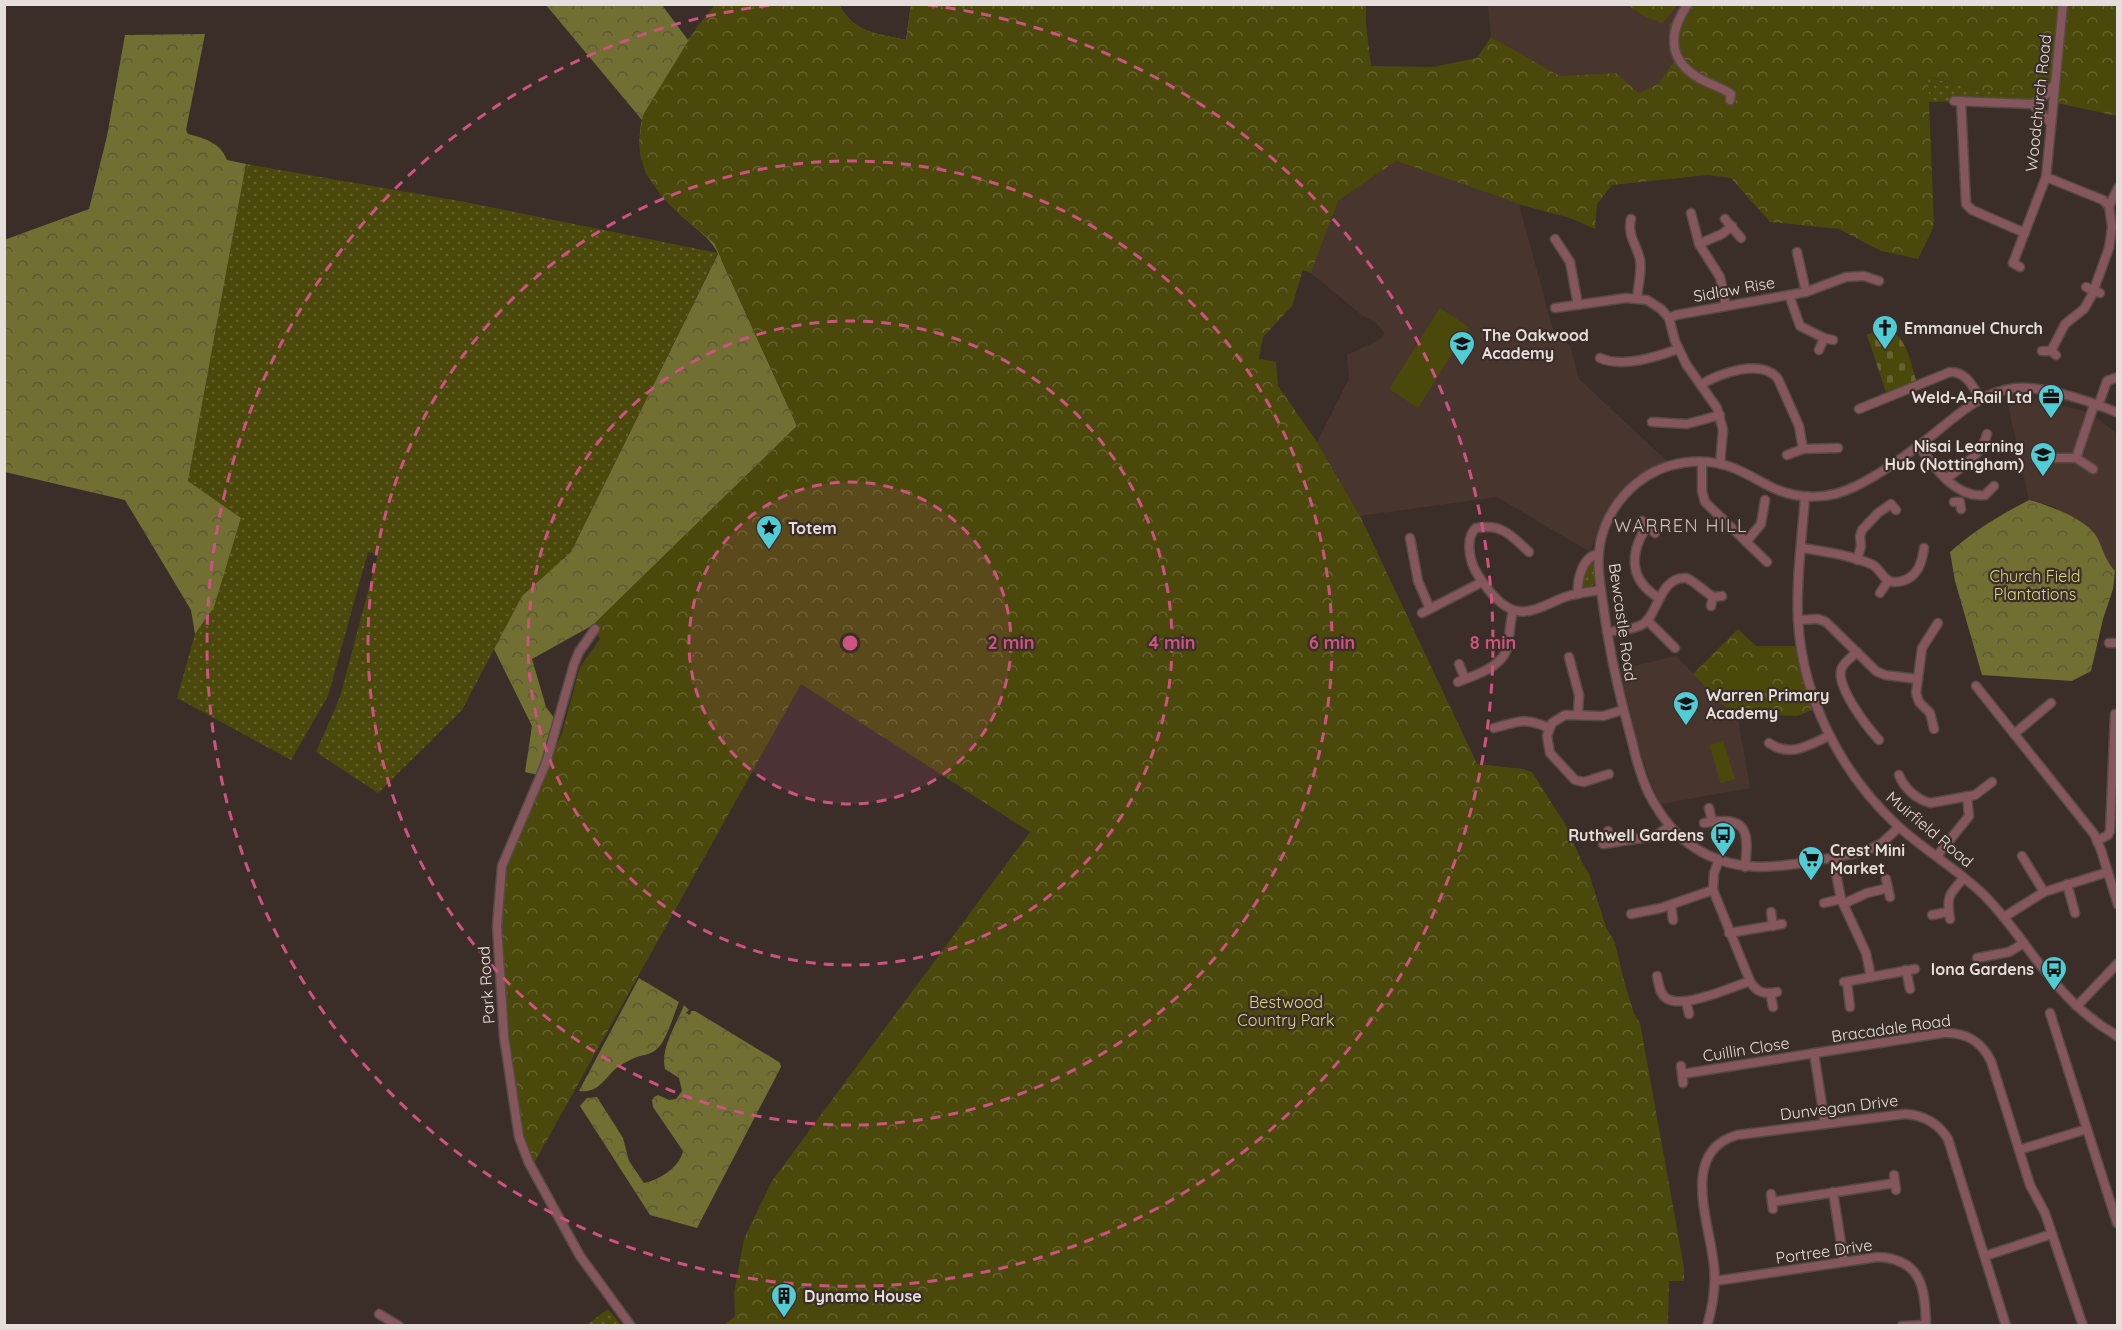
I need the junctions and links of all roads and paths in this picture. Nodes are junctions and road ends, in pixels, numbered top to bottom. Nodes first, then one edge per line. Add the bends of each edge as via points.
1 (1688, 4) edge
2 (2063, 4) edge
3 (2055, 84) junction
4 (1730, 100) dead end
5 (2032, 104) junction
6 (2051, 123) junction
7 (2046, 177) junction
8 (2118, 188) edge
9 (2109, 206) junction
10 (1689, 219) dead end
11 (1725, 219) dead end
12 (1627, 224) dead end
13 (1732, 226) junction
14 (2025, 233) junction
15 (1741, 238) dead end
16 (1699, 243) junction
17 (1556, 246) dead end
18 (1797, 252) dead end
19 (2020, 267) dead end
20 (1873, 282) dead end
21 (1806, 292) junction
22 (1789, 295) junction
23 (1637, 298) junction
24 (1578, 305) junction
25 (1726, 306) junction
26 (1555, 308) dead end
27 (1669, 318) junction
28 (1678, 349) junction
29 (1819, 350) dead end
30 (2050, 352) dead end
31 (1604, 363) dead end
32 (2118, 377) edge
33 (1701, 385) junction
34 (1981, 399) junction
35 (2096, 405) junction
36 (1864, 410) dead end
37 (2118, 412) edge
38 (1720, 415) junction
39 (1652, 422) dead end
40 (1989, 439) dead end
41 (1918, 446) junction
42 (1803, 449) junction
43 (1832, 451) dead end
44 (1787, 455) dead end
45 (2056, 458) dead end
46 (2076, 458) junction
47 (1702, 462) junction
48 (1720, 464) junction
49 (2093, 469) dead end
50 (1946, 479) junction
51 (1965, 492) junction
52 (1994, 492) dead end
53 (1806, 497) junction
54 (1958, 504) dead end
55 (1768, 506) dead end
56 (1896, 510) dead end
57 (1850, 531) dead end
58 (1655, 533) dead end
59 (1860, 533) junction
60 (1746, 542) junction
61 (1408, 544) dead end
62 (1527, 547) dead end
63 (1801, 548) junction
64 (1924, 548) dead end
65 (1599, 554) junction
66 (1761, 560) dead end
67 (1857, 561) junction
68 (1688, 568) dead end
69 (1686, 578) junction
70 (1888, 581) junction
71 (1482, 582) junction
72 (1601, 590) junction
73 (1880, 593) dead end
74 (1578, 594) junction
75 (1659, 598) junction
76 (1711, 606) dead end
77 (1513, 611) junction
78 (1647, 620) junction
79 (1798, 620) junction
80 (1938, 623) dead end
81 (595, 629) dead end
82 (1607, 632) junction
83 (1668, 646) dead end
84 (1857, 652) junction
85 (1573, 661) dead end
86 (1459, 664) dead end
87 (1918, 680) junction
88 (1977, 692) dead end
89 (2051, 703) dead end
90 (1623, 710) junction
91 (1578, 714) junction
92 (2115, 714) dead end
93 (1930, 724) dead end
94 (1550, 728) junction
95 (1500, 729) dead end
96 (2014, 734) junction
97 (1829, 736) junction
98 (1879, 740) dead end
99 (1771, 748) dead end
100 (2116, 753) edge
101 (1899, 775) dead end
102 (1605, 779) dead end
103 (1914, 781) dead end
104 (1992, 782) dead end
105 (1904, 786) junction
106 (1967, 796) junction
107 (1709, 808) dead end
108 (1670, 826) junction
109 (1899, 827) junction
110 (1608, 831) dead end
111 (2097, 841) junction
112 (1937, 856) junction
113 (1833, 858) junction
114 (2026, 858) dead end
115 (1719, 860) junction
116 (1745, 867) junction
117 (2108, 872) junction
118 (1964, 878) junction
119 (2067, 884) junction
120 (1713, 890) junction
121 (2044, 892) junction
122 (1890, 897) dead end
123 (1842, 902) junction
124 (1824, 903) dead end
125 (1671, 905) junction
126 (2118, 905) edge
127 (1771, 912) dead end
128 (2075, 913) dead end
129 (1932, 915) dead end
130 (1636, 916) dead end
131 (2004, 917) junction
132 (1673, 920) dead end
133 (1730, 933) junction
134 (2024, 943) junction
135 (1984, 960) dead end
136 (2118, 963) edge
137 (1871, 977) junction
138 (1661, 981) dead end
139 (1750, 981) junction
140 (1910, 989) dead end
141 (1686, 1001) junction
142 (1773, 1006) dead end
143 (2078, 1006) junction
144 (1850, 1007) dead end
145 (2050, 1013) dead end
146 (1689, 1014) dead end
147 (2117, 1035) edge
148 (1814, 1053) junction
149 (1682, 1074) dead end
150 (1825, 1124) junction
151 (2087, 1129) junction
152 (2019, 1150) junction
153 (1895, 1182) dead end
154 (1833, 1192) junction
155 (1772, 1202) dead end
156 (2114, 1202) edge
157 (2117, 1223) edge
158 (2052, 1234) junction
159 (1985, 1257) junction
160 (1844, 1262) junction
161 (1715, 1281) junction
162 (379, 1314) dead end
163 (1926, 1325) edge
164 (399, 1326) edge
165 (631, 1326) edge
166 (1707, 1326) edge
167 (1902, 1326) edge
168 (2006, 1326) edge
169 (2082, 1326) edge

1 - 4 street via 1674,31 1677,56 1697,77 1731,94
2 - 3 street, Woodchurch Road
3 - 5 street
3 - 6 street, Woodchurch Road
5 - 6 street
5 - 14 street via 1957,101 1966,204
6 - 7 street, Woodchurch Road
7 - 9 street
7 - 14 street, Woodchurch Road
8 - 9 street
9 - 30 street via 2109,248 2094,290 2084,309 2065,324
10 - 16 street
11 - 13 street
12 - 23 street via 1640,262
13 - 15 street
13 - 16 street
14 - 19 street, Woodchurch Road via 2013,263
16 - 25 street via 1720,277
17 - 24 street via 1570,262
18 - 21 street
20 - 21 street, Sidlaw Rise via 1858,276 1846,277
21 - 22 street, Sidlaw Rise
22 - 25 street, Sidlaw Rise
22 - 29 street via 1800,326 1829,339
23 - 24 street
23 - 27 street via 1652,303
24 - 26 street
25 - 27 street, Sidlaw Rise
27 - 28 street
28 - 31 street via 1637,360
28 - 33 street
32 - 35 street via 2107,381
33 - 38 street
33 - 42 street via 1726,373 1759,368 1773,373 1799,426
34 - 35 street, Bewcastle Road via 2000,391 2026,388
34 - 36 street via 1965,376 1950,372
34 - 41 street, Bewcastle Road
35 - 37 street, Bewcastle Road
35 - 46 street
38 - 39 street via 1687,424 1662,419
38 - 48 street via 1724,437
40 - 50 street
41 - 50 street
41 - 53 street, Bewcastle Road via 1855,487 1831,496
42 - 43 street
42 - 44 street
45 - 46 street
46 - 49 street
47 - 48 street, Bewcastle Road
47 - 60 street via 1701,491 1705,502
47 - 65 street, Bewcastle Road via 1680,463 1637,483 1614,509
48 - 53 street, Bewcastle Road via 1778,490
50 - 51 street
51 - 52 street via 1981,496
51 - 54 street
53 - 63 street, Muirfield Road
55 - 60 street
56 - 59 street via 1891,504
57 - 59 street
58 - 75 street via 1644,524 1635,564 1641,583
59 - 67 street
60 - 66 street
61 - 71 street via 1426,611
62 - 71 street via 1499,528 1470,529 1471,560
63 - 67 street
63 - 79 street, Muirfield Road
64 - 70 street via 1925,564 1907,579
65 - 72 street, Bewcastle Road
65 - 74 street via 1588,559 1578,578
67 - 70 street via 1875,567
68 - 69 street
69 - 75 street via 1672,583
69 - 76 street via 1717,596
70 - 73 street
71 - 77 street
72 - 74 street
72 - 82 street, Bewcastle Road
74 - 77 street via 1536,610
75 - 78 street
77 - 86 street via 1508,647 1502,659 1461,680
78 - 82 street via 1634,628
78 - 83 street
79 - 84 street via 1826,622
79 - 97 street, Muirfield Road via 1806,674
80 - 87 street via 1934,637 1922,648
81 - 165 street, Park Road via 574,664 546,763 502,866 497,926 504,1036 519,1137 560,1224
82 - 90 street, Bewcastle Road
84 - 87 street via 1881,673
84 - 98 street via 1842,667 1841,677 1868,735
85 - 91 street
87 - 93 street via 1917,699 1930,713
88 - 96 street
89 - 96 street
90 - 91 street via 1603,716
90 - 108 street, Bewcastle Road via 1645,785
91 - 94 street via 1560,717
92 - 100 street
94 - 95 street via 1531,720
94 - 102 street via 1548,749 1573,784
96 - 111 street
97 - 99 street via 1798,750
97 - 109 street, Muirfield Road via 1859,784
100 - 111 street via 2110,831
101 - 105 street
103 - 105 street
104 - 106 street via 1975,795
105 - 106 street via 1930,803
106 - 112 street via 1969,816
107 - 116 street via 1708,822 1732,820 1742,827
108 - 110 street via 1655,836 1607,844
108 - 115 street, Bewcastle Road via 1693,847
109 - 112 street, Muirfield Road
109 - 113 street, Bewcastle Road via 1875,847
111 - 117 street
112 - 118 street, Muirfield Road
113 - 116 street, Bewcastle Road via 1782,867
113 - 123 street
114 - 121 street
115 - 116 street, Bewcastle Road
115 - 120 street
117 - 119 street
117 - 126 street
118 - 129 street via 1949,896 1949,916
118 - 131 street, Muirfield Road
119 - 121 street
119 - 128 street
120 - 125 street
120 - 133 street
121 - 131 street
122 - 123 street via 1887,884
123 - 124 street
123 - 137 street via 1866,953
125 - 130 street
125 - 132 street
127 - 133 street via 1778,925
131 - 134 street, Muirfield Road
133 - 139 street
134 - 135 street
134 - 143 street, Muirfield Road
136 - 143 street
137 - 140 street via 1911,970
137 - 144 street via 1845,982
138 - 141 street via 1661,992 1668,999
139 - 141 street
139 - 142 street via 1758,990 1774,992
141 - 146 street
143 - 147 street, Muirfield Road
145 - 151 street via 2058,1025
148 - 149 street, Cuillin Close
148 - 150 street, Bracadale Road
148 - 152 street, Bracadale Road via 1943,1033 1971,1038 1991,1061
150 - 159 street, Dunvegan Drive via 1905,1114 1934,1123 1948,1139
150 - 161 street, Dunvegan Drive via 1737,1136 1720,1143 1710,1153 1701,1184
151 - 152 street
151 - 156 street
152 - 158 street, Bracadale Road
153 - 154 street
154 - 155 street
154 - 160 street
156 - 157 street
158 - 159 street
158 - 169 street, Bracadale Road
159 - 168 street, Dunvegan Drive
160 - 161 street, Portree Drive
160 - 163 street, Portree Drive via 1887,1257 1908,1267 1923,1287
161 - 166 street, Dunvegan Drive
162 - 164 street
163 - 167 street

